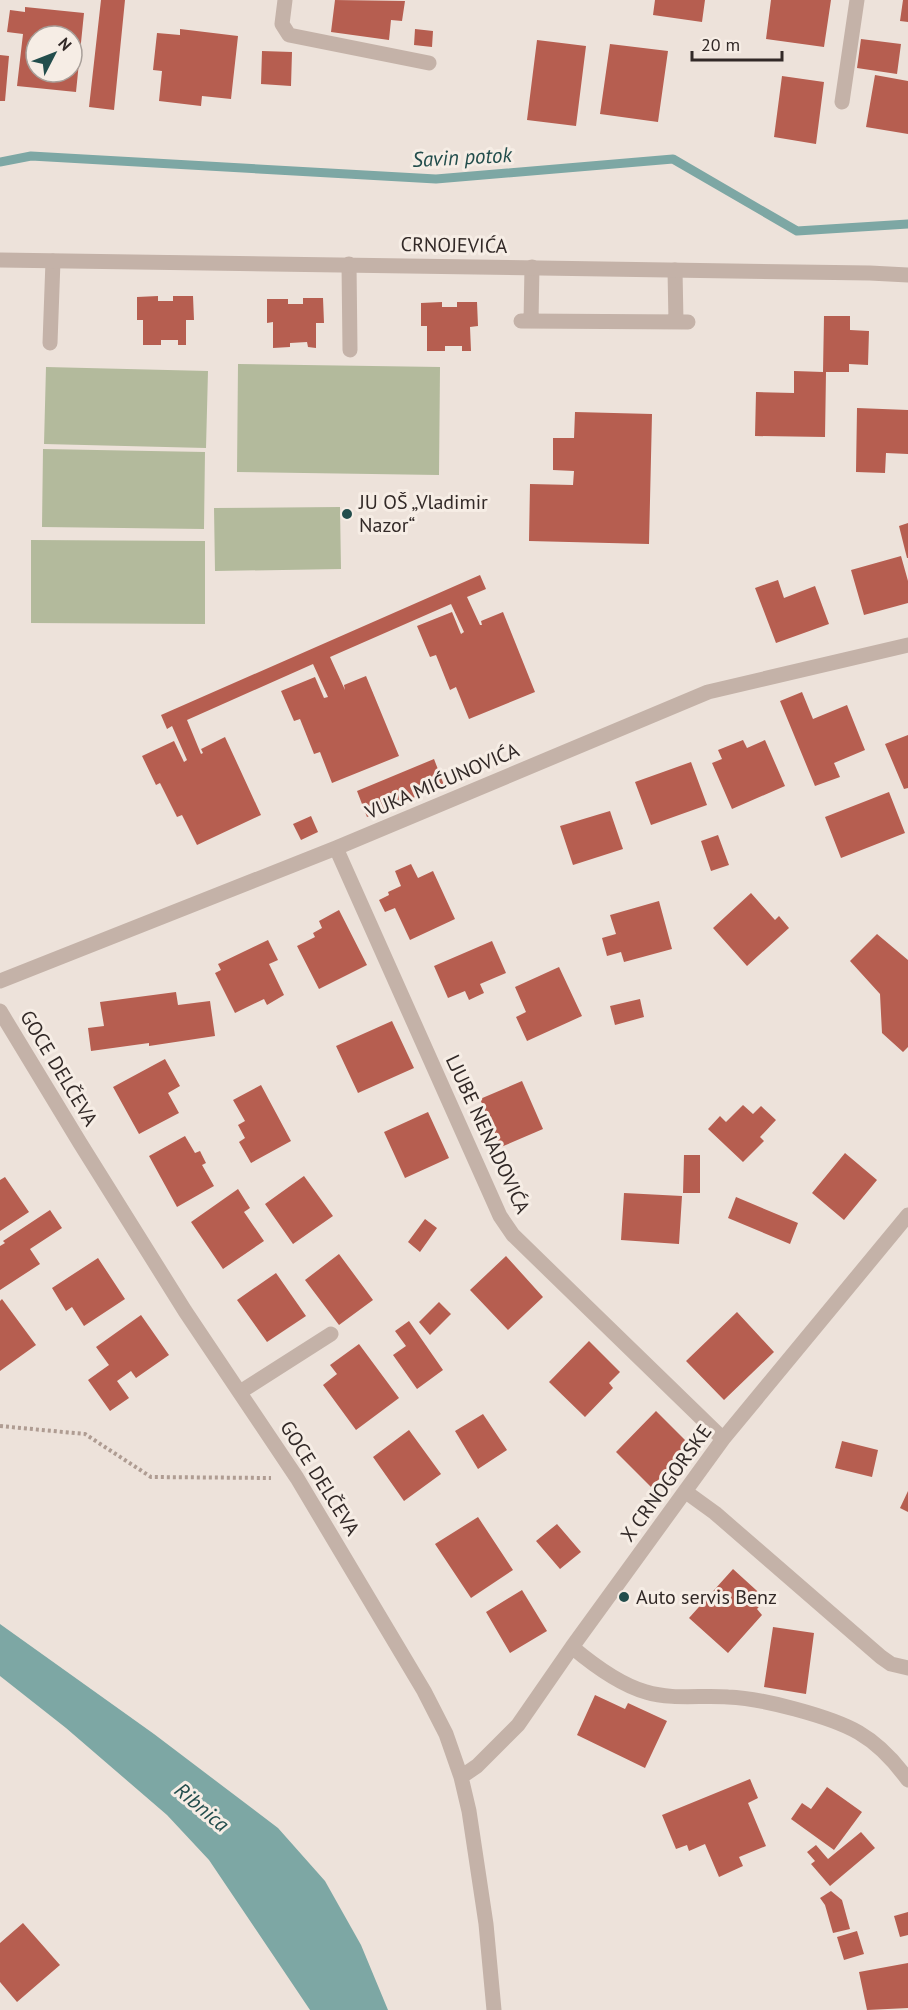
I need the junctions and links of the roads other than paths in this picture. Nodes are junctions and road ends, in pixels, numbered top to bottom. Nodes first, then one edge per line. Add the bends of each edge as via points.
1 (285, 0) edge
2 (857, 0) edge
3 (429, 63) dead end
4 (842, 102) dead end
5 (0, 260) edge
6 (53, 261) junction
7 (349, 264) junction
8 (532, 267) junction
9 (675, 270) junction
10 (908, 275) edge
11 (50, 343) dead end
12 (350, 350) dead end
13 (908, 645) edge
14 (336, 848) junction
15 (0, 981) edge
16 (0, 1011) edge
17 (908, 1215) edge
18 (331, 1334) dead end
19 (240, 1392) junction
20 (723, 1439) junction
21 (686, 1492) junction
22 (572, 1647) junction
23 (908, 1668) edge
24 (461, 1777) junction
25 (908, 1780) edge
26 (494, 2010) edge

1 - 3 street via 282,24 289,35
2 - 4 street
5 - 6 street, CRNOJEVIĆA
6 - 7 street, CRNOJEVIĆA
6 - 11 street
7 - 8 street, CRNOJEVIĆA
7 - 12 street
8 - 9 street, CRNOJEVIĆA
8 - 9 street via 526,321 682,322
9 - 10 street, CRNOJEVIĆA
13 - 14 street, VUKA MIĆUNOVIĆA via 708,692
14 - 15 street, VUKA MIĆUNOVIĆA
14 - 20 street, LJUBE NENADOVIĆA via 500,1216 513,1235
16 - 19 street, GOCE DELČEVA via 185,1311
17 - 20 street, X CRNOGORSKE
18 - 19 street
19 - 24 street, GOCE DELČEVA via 297,1478 424,1691 446,1734
20 - 21 street, X CRNOGORSKE
21 - 22 street, X CRNOGORSKE
21 - 23 street via 881,1657
22 - 24 street, X CRNOGORSKE via 518,1725
22 - 25 street via 645,1692 752,1699 834,1720 875,1743
24 - 26 street, GOCE DELČEVA via 483,1902

